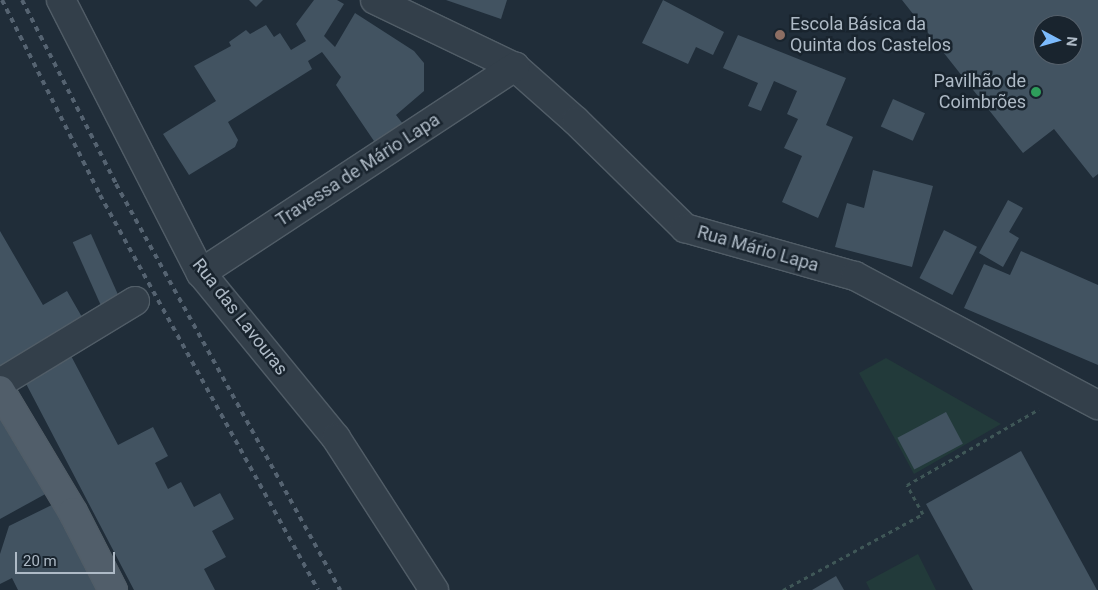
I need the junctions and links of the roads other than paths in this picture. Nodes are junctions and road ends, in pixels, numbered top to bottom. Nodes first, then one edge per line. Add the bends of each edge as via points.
1 (61, 0) edge
2 (375, 0) edge
3 (514, 67) junction
4 (200, 273) junction
5 (135, 301) dead end
6 (0, 383) edge
7 (0, 390) edge
8 (1098, 405) edge
9 (114, 590) edge
10 (434, 590) edge

1 - 4 street, Rua das Lavouras
2 - 3 street, Rua Mário Lapa
3 - 4 street, Travessa de Mário Lapa
3 - 8 street, Rua Mário Lapa via 576,121 685,228 855,276
4 - 10 street, Rua das Lavouras via 336,438
5 - 6 street
7 - 9 main road via 73,512

